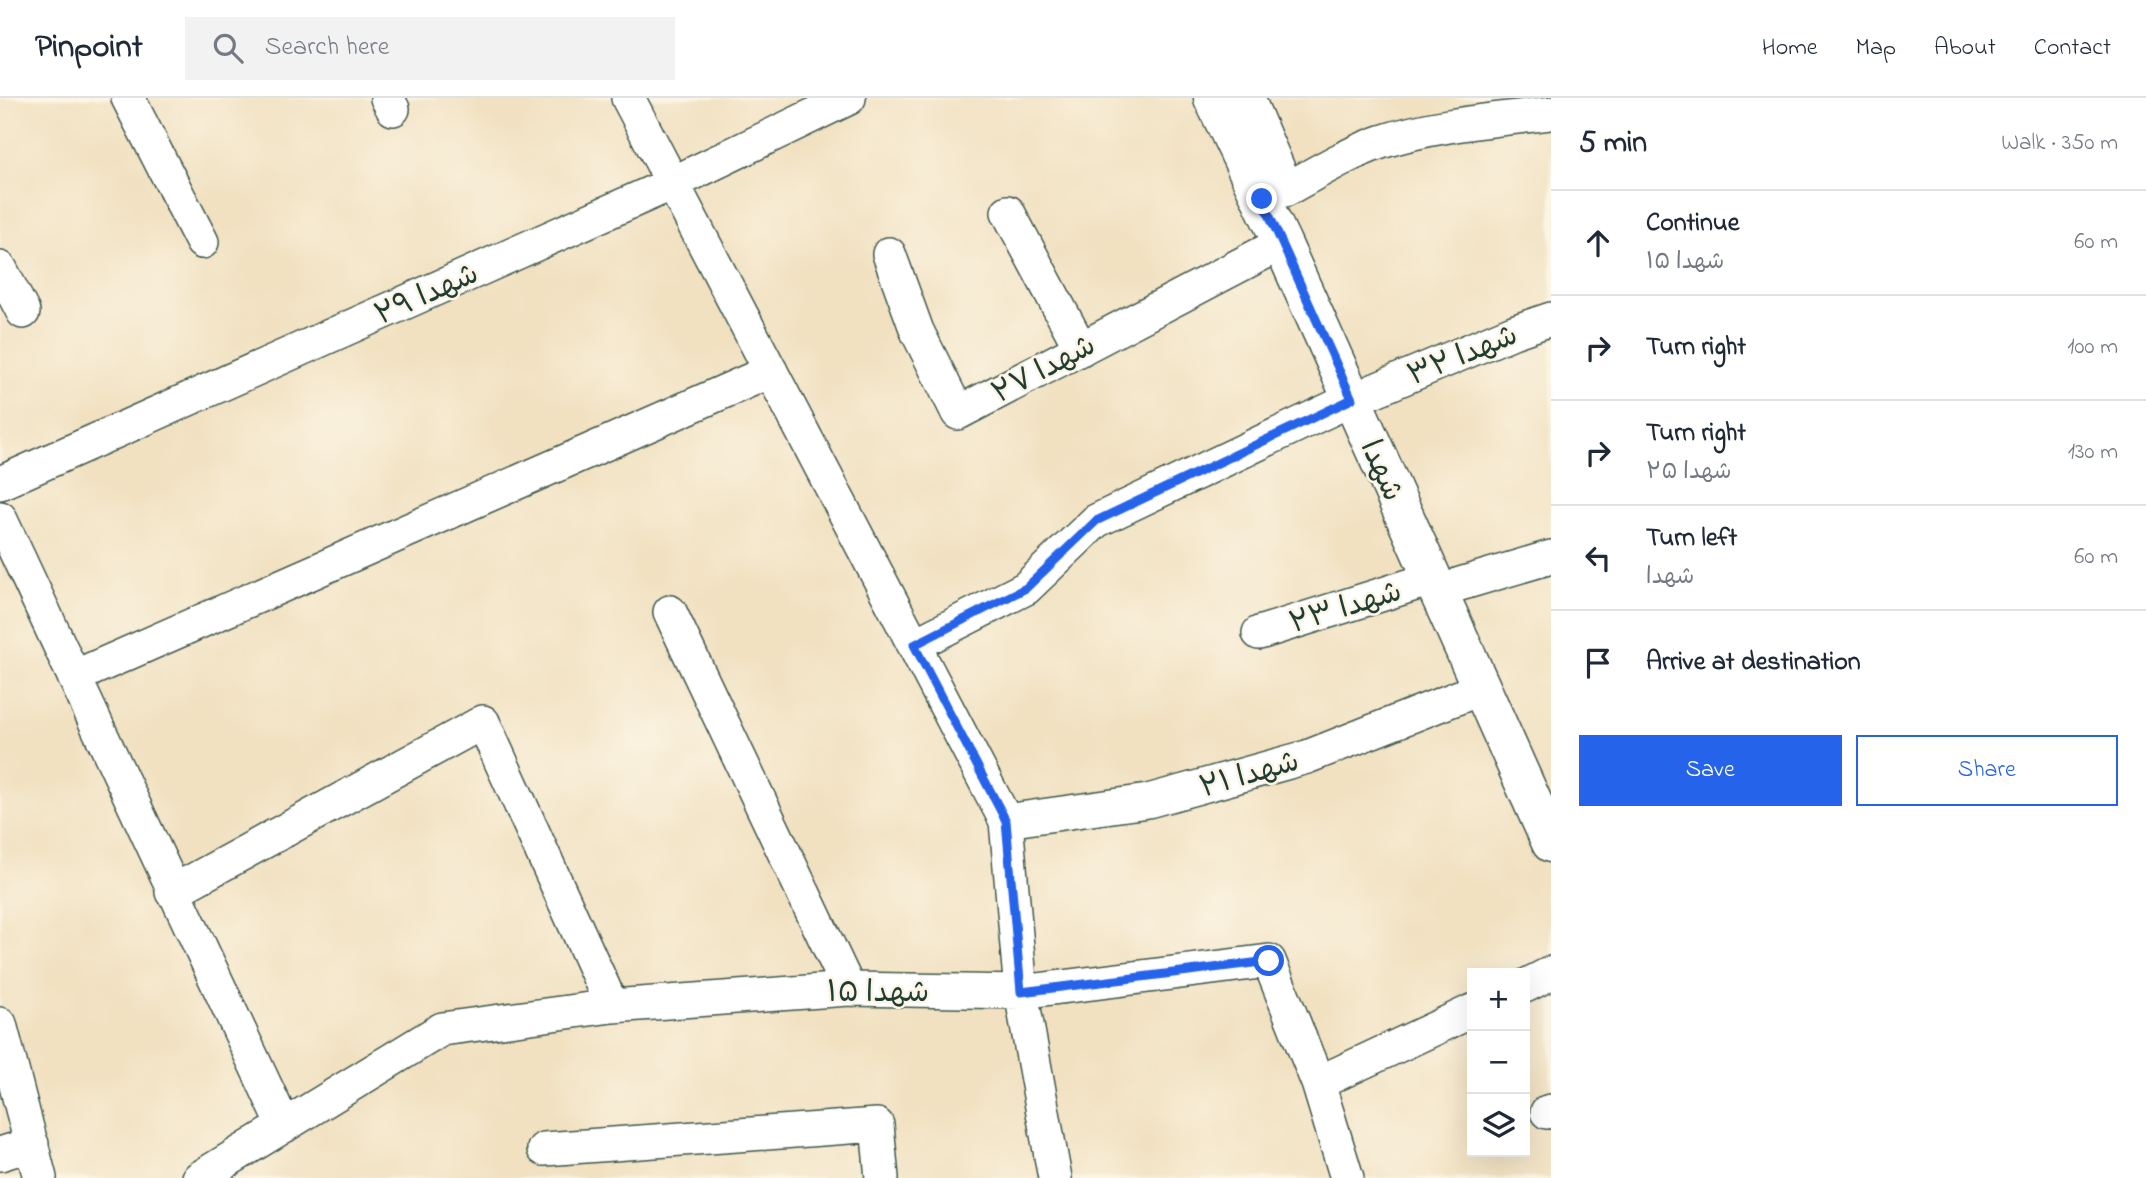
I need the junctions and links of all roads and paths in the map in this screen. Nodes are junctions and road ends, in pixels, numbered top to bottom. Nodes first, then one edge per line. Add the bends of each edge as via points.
1 (128, 98) edge
2 (628, 98) edge
3 (1223, 99) edge
4 (841, 100) edge
5 (1551, 113) edge
6 (673, 183) junction
7 (1285, 190) junction
8 (1008, 212) dead end
9 (202, 242) dead end
10 (1282, 243) junction
11 (889, 254) dead end
12 (0, 268) edge
13 (23, 312) dead end
14 (1551, 319) edge
15 (1080, 349) junction
16 (771, 372) junction
17 (1362, 395) junction
18 (0, 483) edge
19 (0, 518) edge
20 (1551, 557) edge
21 (1446, 581) junction
22 (670, 612) dead end
23 (1259, 633) dead end
24 (914, 645) junction
25 (74, 677) junction
26 (1482, 688) junction
27 (1551, 783) edge
28 (1006, 821) junction
29 (1551, 843) edge
30 (172, 891) junction
31 (1551, 973) edge
32 (1530, 984) edge
33 (849, 989) junction
34 (1021, 992) junction
35 (612, 1006) junction
36 (1467, 1013) edge
37 (2, 1040) edge
38 (1318, 1083) junction
39 (284, 1126) junction
40 (32, 1144) junction
41 (544, 1149) dead end
42 (0, 1154) edge
43 (40, 1178) edge
44 (199, 1178) edge
45 (882, 1178) edge
46 (1055, 1178) edge
47 (1348, 1178) edge

1 - 9 street
2 - 6 street
3 - 7 main road, شهدا
3 - 10 main road, شهدا
4 - 6 street, شهدا ۲۹
5 - 7 street via 1382,142
6 - 16 street
6 - 18 street, شهدا ۲۹
7 - 17 main road, شهدا
8 - 15 street
10 - 15 street, شهدا ۲۷
10 - 17 main road, شهدا
11 - 15 street, شهدا ۲۷ via 917,331 958,413
12 - 13 street
14 - 17 street, شهدا ۳۲
16 - 24 street
16 - 25 street
17 - 21 main road, شهدا
17 - 24 street, شهدا ۳۲ via 1096,521 1026,588
19 - 25 street
20 - 21 street, شهدا ۲۳
21 - 23 street, شهدا ۲۳
21 - 26 main road, شهدا
21 - 27 main road, شهدا
22 - 33 street
24 - 28 street
25 - 30 street
26 - 28 street, شهدا ۲۱ via 1307,757 1148,801
26 - 29 main road, شهدا
28 - 34 street
30 - 35 street via 483,722
30 - 39 street
31 - 32 street
33 - 34 street, شهدا ۱۵
33 - 35 street, شهدا ۱۵
34 - 38 street, شهدا ۱۵ via 1269,961
34 - 46 street
35 - 39 street, شهدا ۱۵ via 442,1029
36 - 38 street
37 - 40 street
38 - 47 street, شهدا ۱۵
39 - 44 street, شهدا ۱۵
40 - 42 street
40 - 43 street
41 - 45 street via 877,1125

